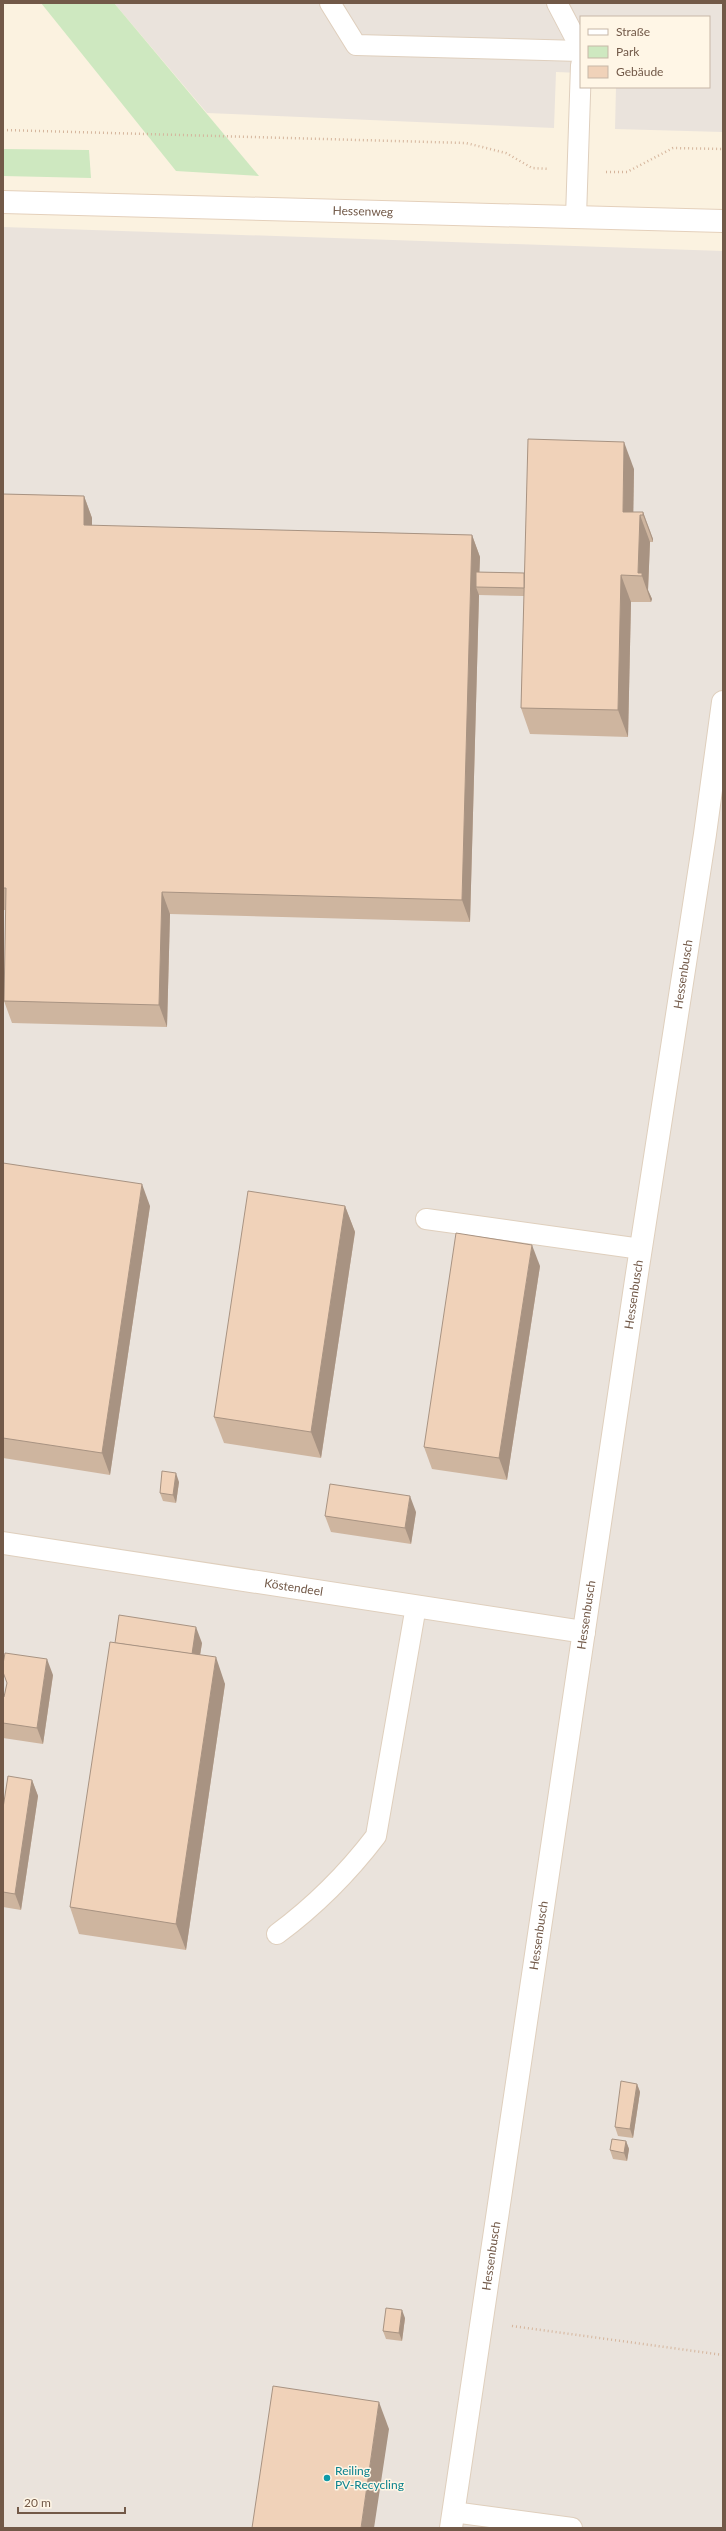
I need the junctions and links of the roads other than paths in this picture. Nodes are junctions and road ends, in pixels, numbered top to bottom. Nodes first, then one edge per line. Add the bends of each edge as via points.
1 (330, 3) edge
2 (557, 3) edge
3 (580, 48) edge
4 (580, 50) edge
5 (580, 88) edge
6 (3, 202) edge
7 (576, 217) junction
8 (723, 221) edge
9 (723, 702) edge
10 (426, 1219) dead end
11 (641, 1249) junction
12 (3, 1543) edge
13 (416, 1606) junction
14 (584, 1632) junction
15 (277, 1934) dead end
16 (452, 2520) edge
17 (550, 2527) edge
18 (572, 2528) edge

1 - 4 lane via 356,44
2 - 3 lane
5 - 7 lane
6 - 7 street, Hessenweg
7 - 8 street, Hessenweg
9 - 11 street, Hessenbusch via 706,834
10 - 11 lane
11 - 14 street, Hessenbusch
12 - 13 street, Köstendeel
13 - 14 street, Köstendeel
13 - 15 lane via 376,1836 355,1863 312,1907
14 - 16 street, Hessenbusch
16 - 17 lane
17 - 18 lane

